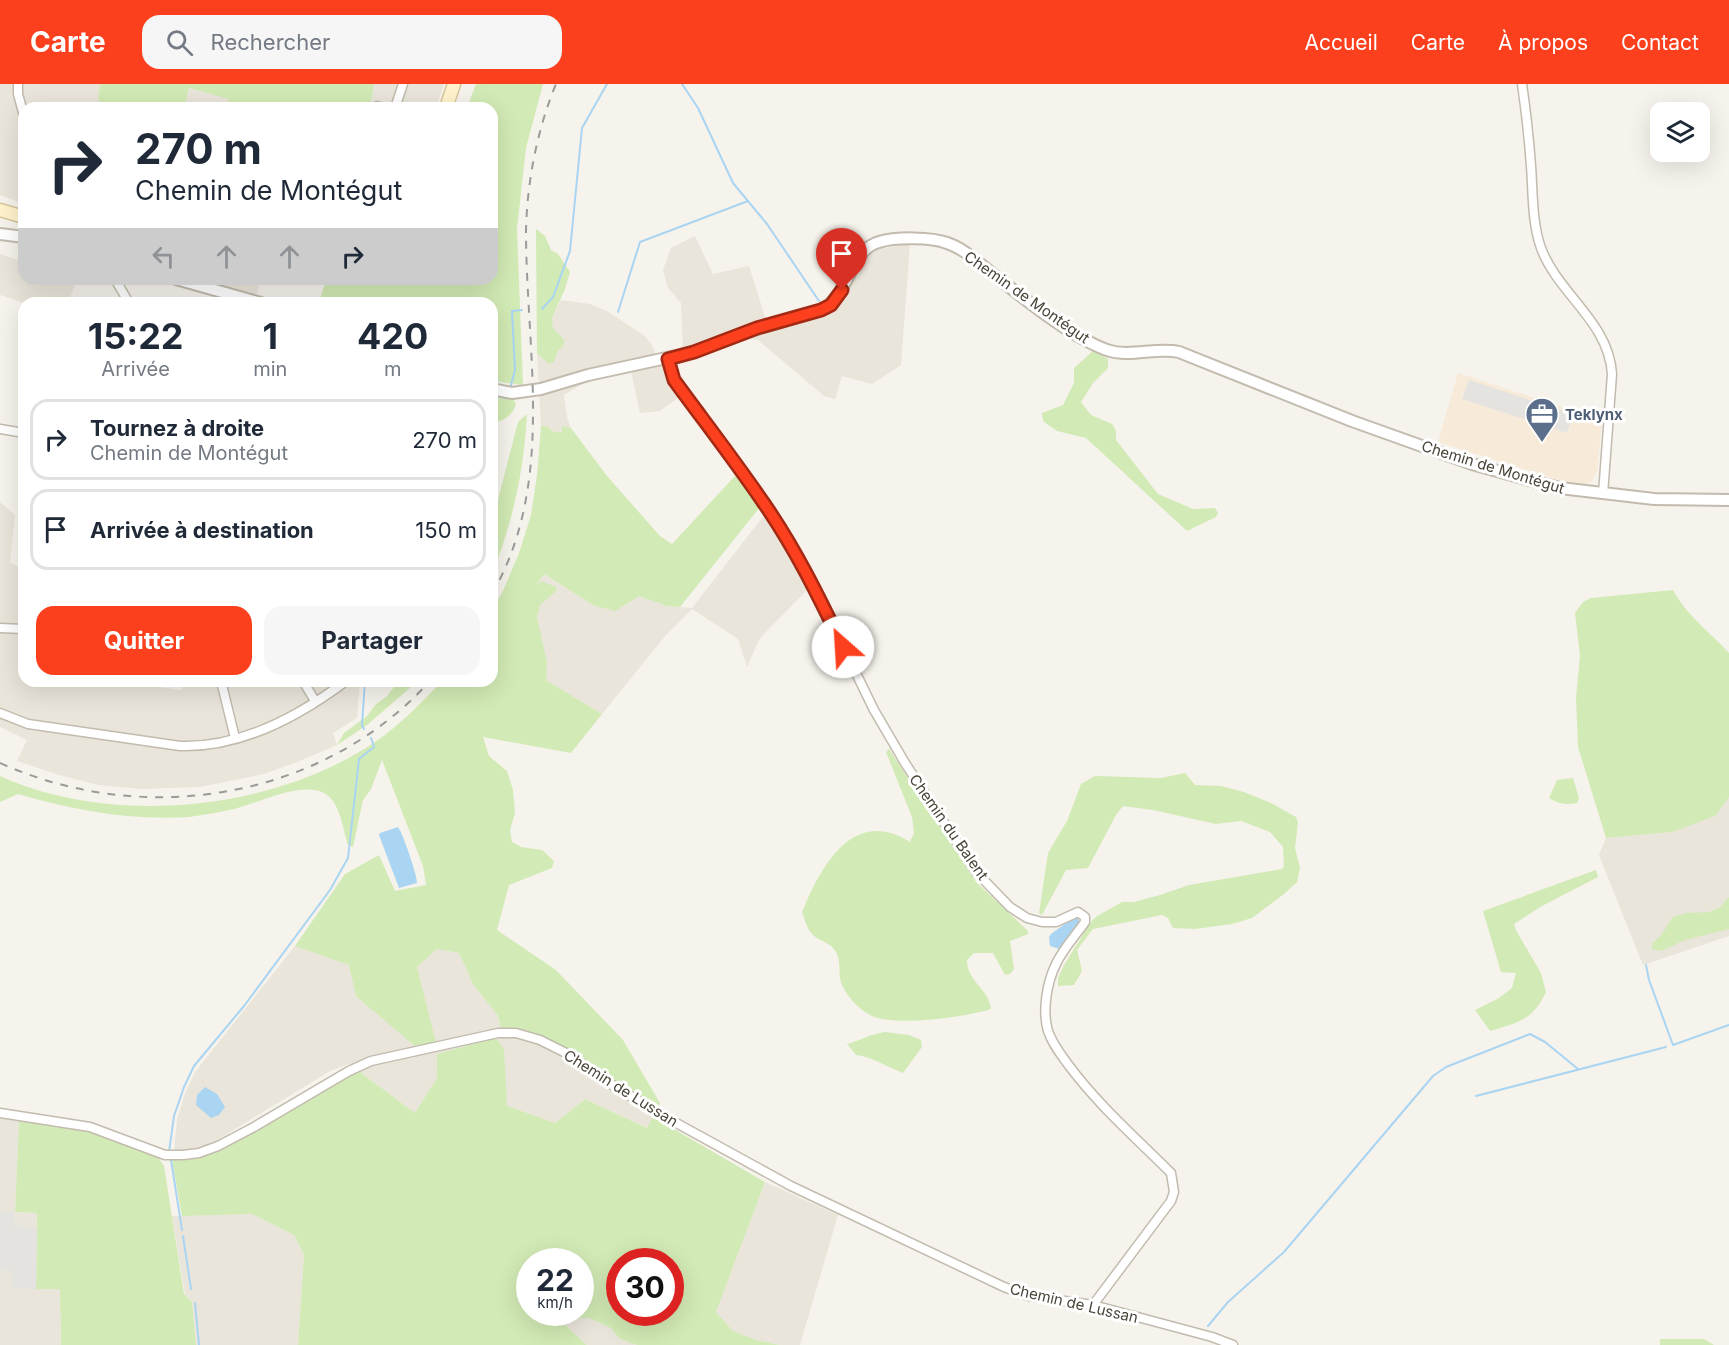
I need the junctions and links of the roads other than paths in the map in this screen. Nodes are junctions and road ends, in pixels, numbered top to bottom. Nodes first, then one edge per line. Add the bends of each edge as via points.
1 (18, 84) edge
2 (404, 84) edge
3 (454, 84) edge
4 (1522, 84) edge
5 (19, 102) edge
6 (397, 102) edge
7 (448, 102) edge
8 (0, 210) edge
9 (18, 215) edge
10 (0, 234) edge
11 (18, 236) edge
12 (197, 285) edge
13 (240, 297) edge
14 (668, 359) junction
15 (498, 390) edge
16 (0, 429) edge
17 (18, 433) edge
18 (1603, 494) junction
19 (1729, 500) edge
20 (0, 628) edge
21 (18, 629) edge
22 (222, 687) edge
23 (307, 687) edge
24 (337, 687) edge
25 (315, 701) junction
26 (0, 713) edge
27 (235, 738) junction
28 (0, 1113) edge
29 (1093, 1305) junction
30 (1233, 1345) edge

1 - 5 street
2 - 6 street
3 - 7 main road
4 - 18 street via 1540,245 1549,266 1598,331 1610,357
8 - 9 main road
10 - 11 street
12 - 13 street
14 - 15 street, Chemin de Montégut via 588,375 533,392
14 - 18 street, Chemin de Montégut via 831,305 861,254 879,242 938,240 960,249 1037,308 1106,350 1121,354 1165,349 1179,352 1472,464 1560,488
14 - 29 street, Chemin du Balent via 674,380 764,503 789,544 874,710 977,873 1010,907 1027,918 1056,922 1078,912 1085,918 1056,963 1049,984 1047,1029 1053,1043 1097,1101 1171,1173 1174,1183 1171,1201
16 - 17 street
18 - 19 street, Chemin de Montégut
20 - 21 street
22 - 27 street
23 - 25 street
24 - 25 street
25 - 27 street via 258,733
26 - 27 street via 28,724 180,746
28 - 29 street, Chemin de Lussan via 90,1127 165,1155 199,1153 254,1127 370,1061 498,1033 516,1033 566,1053 660,1114 791,1186 993,1282 1029,1296
29 - 30 street, Chemin de Lussan

